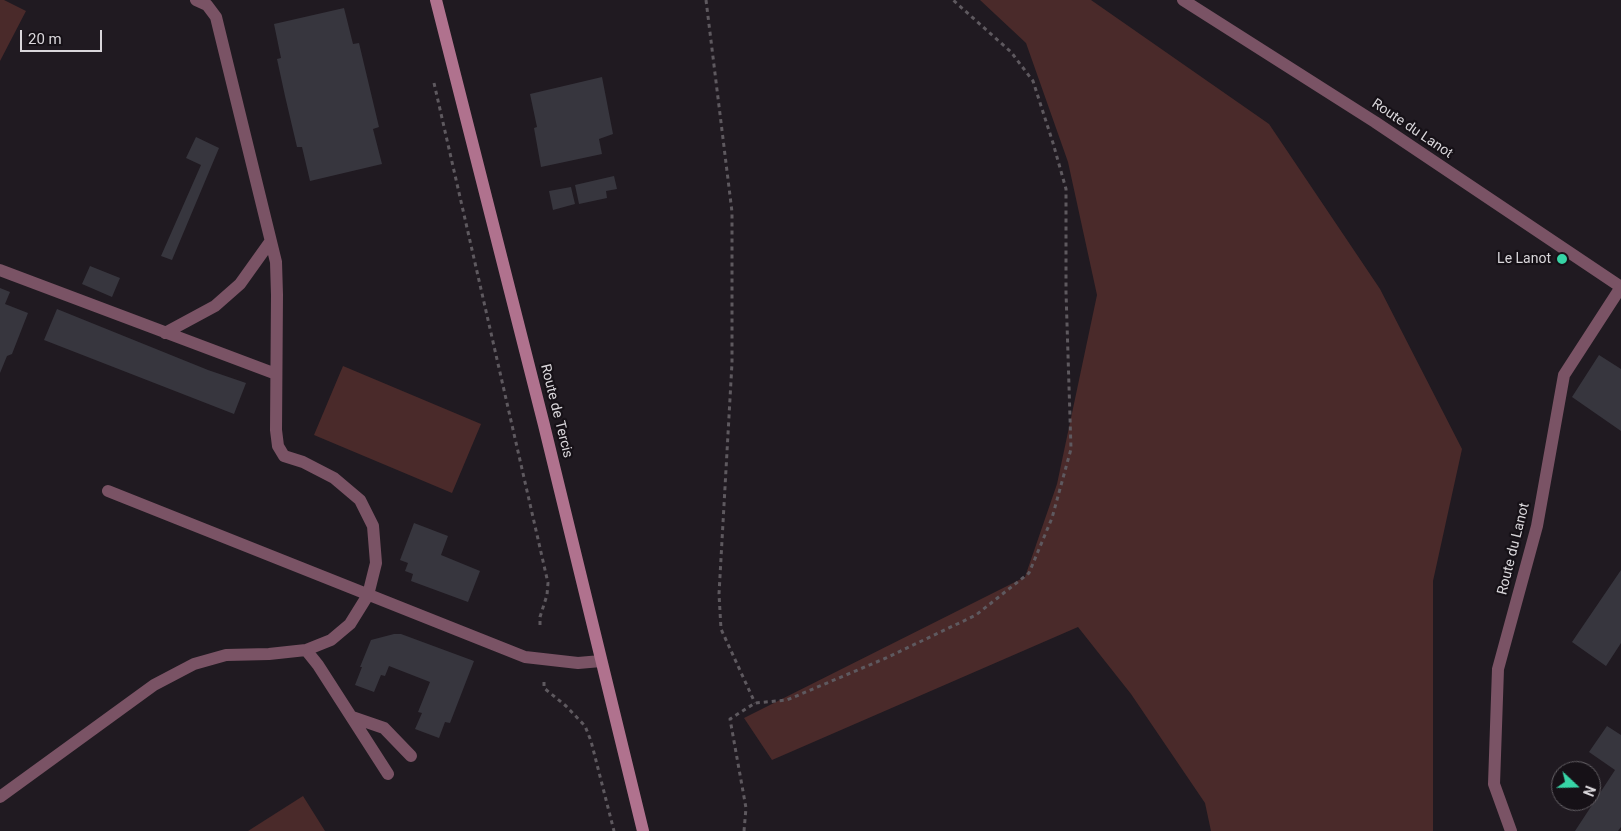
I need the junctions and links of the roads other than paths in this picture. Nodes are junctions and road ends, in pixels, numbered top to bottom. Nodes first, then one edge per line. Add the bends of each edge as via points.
1 (436, 0) edge
2 (1183, 0) edge
3 (206, 2) edge
4 (270, 242) junction
5 (0, 270) edge
6 (1621, 287) edge
7 (165, 333) junction
8 (276, 374) junction
9 (108, 491) dead end
10 (368, 595) junction
11 (306, 650) junction
12 (601, 660) junction
13 (352, 717) junction
14 (411, 756) dead end
15 (388, 774) dead end
16 (0, 796) edge
17 (643, 831) edge
18 (1512, 831) edge

1 - 12 main road, Route de Tercis
2 - 6 street, Route du Lanot via 1374,122
3 - 4 street via 216,17
4 - 7 street via 240,284 215,306
4 - 8 street via 276,262
5 - 7 street
6 - 18 street, Route du Lanot via 1564,375 1537,526 1498,669 1494,784
7 - 8 street
8 - 10 street via 276,430 278,446 284,456 334,478 360,500 373,526 376,563
9 - 10 street
10 - 11 street via 350,624 331,640
10 - 12 street via 525,657 578,663
11 - 13 street
11 - 16 street via 226,655 194,664 154,685
12 - 17 main road, Route de Tercis
13 - 14 street via 384,728
13 - 15 street

